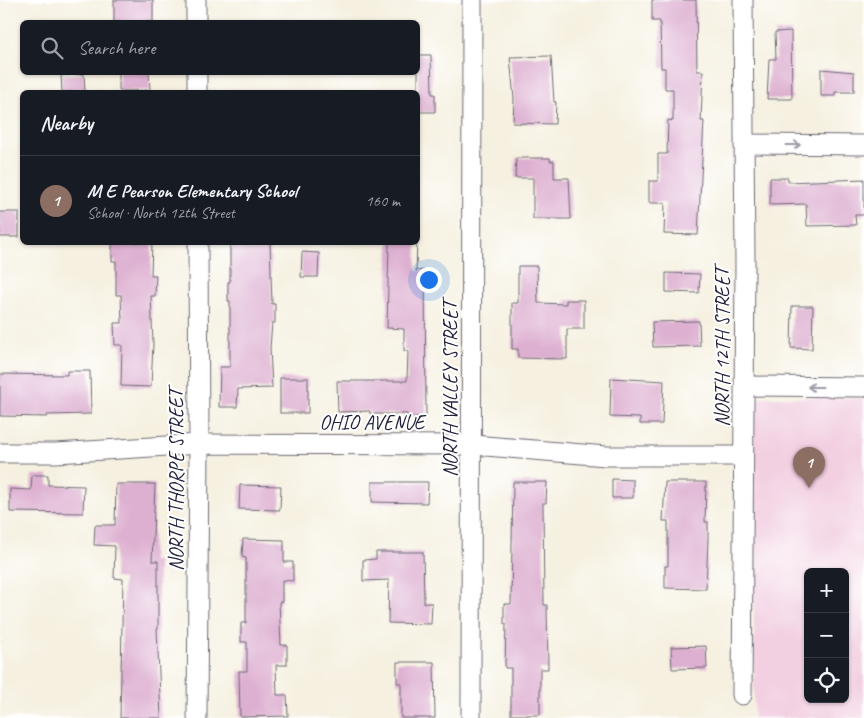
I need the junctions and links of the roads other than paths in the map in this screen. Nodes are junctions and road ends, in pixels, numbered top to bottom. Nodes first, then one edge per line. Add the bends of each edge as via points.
1 (196, 0) edge
2 (472, 0) edge
3 (743, 0) edge
4 (196, 20) edge
5 (197, 75) edge
6 (197, 90) edge
7 (744, 144) junction
8 (864, 145) edge
9 (198, 245) edge
10 (745, 386) junction
11 (864, 387) edge
12 (199, 444) junction
13 (473, 445) junction
14 (0, 452) edge
15 (743, 456) junction
16 (742, 695) dead end
17 (196, 718) edge
18 (471, 718) edge

1 - 4 street
2 - 13 street, NORTH VALLEY STREET
3 - 7 street, NORTH 12TH STREET
5 - 6 street
7 -> 8 street
7 - 10 street, NORTH 12TH STREET
9 - 12 street, NORTH THORPE STREET
11 -> 10 street
10 - 15 street, NORTH 12TH STREET
12 - 13 street, OHIO AVENUE
12 - 14 street, OHIO AVENUE via 56,453
12 - 17 street, NORTH THORPE STREET
13 - 15 street, OHIO AVENUE via 606,456
13 - 18 street, NORTH VALLEY STREET
15 - 16 street, NORTH 12TH STREET

